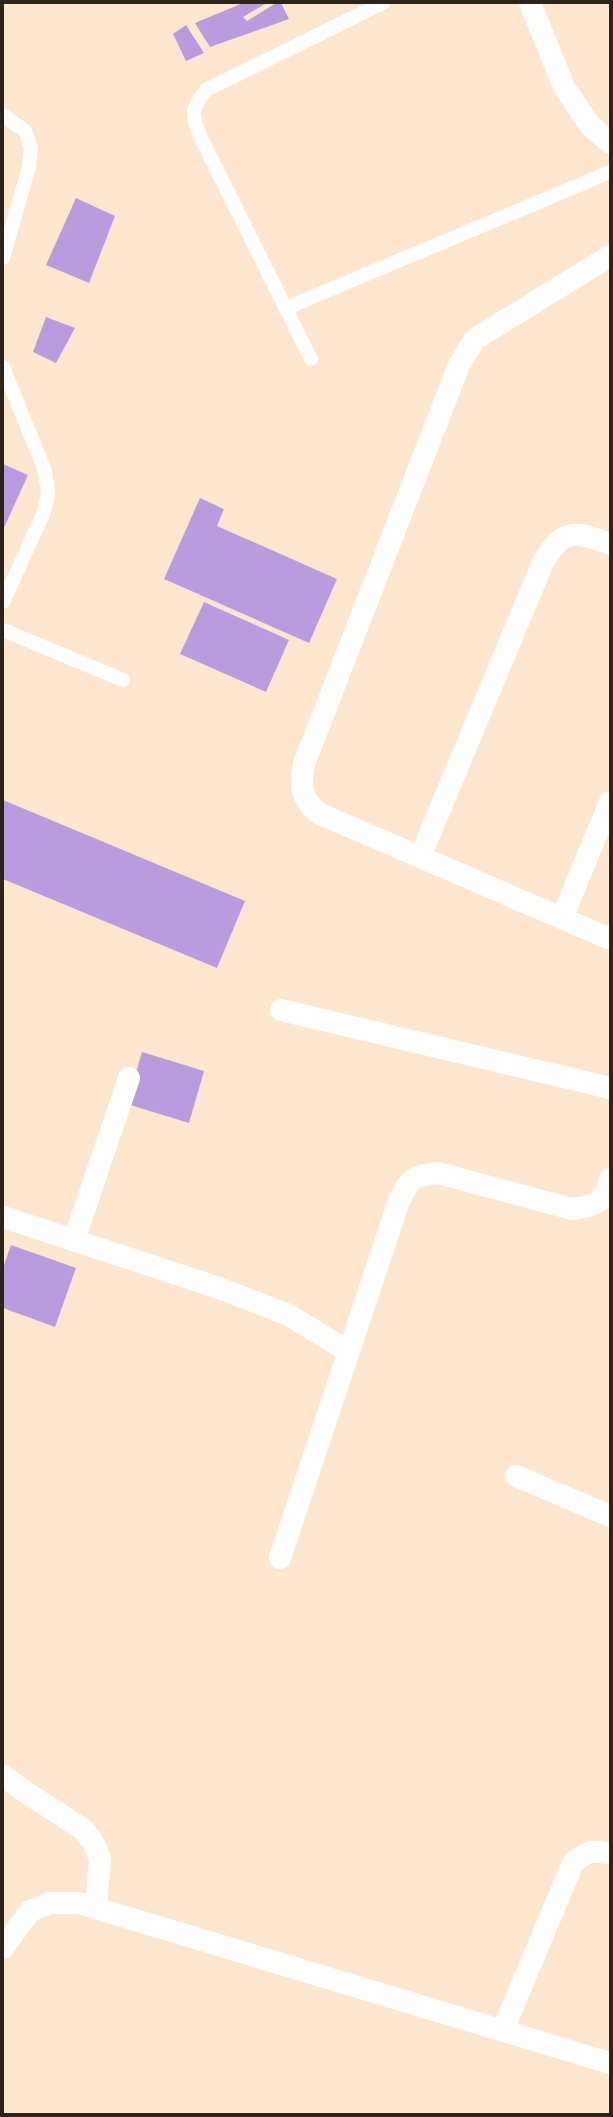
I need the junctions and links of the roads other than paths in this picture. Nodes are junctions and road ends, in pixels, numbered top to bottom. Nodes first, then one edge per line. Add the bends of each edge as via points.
1 (383, 3) edge
2 (530, 3) edge
3 (3, 115) edge
4 (610, 143) edge
5 (610, 172) edge
6 (610, 256) edge
7 (3, 258) edge
8 (286, 308) junction
9 (311, 359) dead end
10 (3, 367) edge
11 (610, 544) edge
12 (3, 602) edge
13 (3, 630) edge
14 (123, 680) dead end
15 (610, 802) edge
16 (420, 856) junction
17 (562, 918) junction
18 (610, 939) edge
19 (280, 1010) dead end
20 (129, 1078) dead end
21 (610, 1088) edge
22 (610, 1179) edge
23 (3, 1217) edge
24 (74, 1240) junction
25 (349, 1352) junction
26 (516, 1476) dead end
27 (610, 1516) edge
28 (280, 1558) dead end
29 (3, 1776) edge
30 (610, 1854) edge
31 (96, 1908) junction
32 (3, 1948) edge
33 (503, 2030) junction
34 (610, 2063) edge

1 - 8 lane via 206,90 195,104 194,121 200,136
2 - 4 main road via 564,87 589,124
3 - 7 lane via 25,131 31,148 30,167
5 - 8 lane
6 - 16 main road via 475,339 459,365 304,764 300,786 307,802 318,813
8 - 9 lane
10 - 12 lane via 45,472 48,494 44,512
11 - 16 main road via 588,535 568,535 552,546
13 - 14 lane
15 - 17 main road
16 - 17 main road
17 - 18 main road
19 - 21 main road
20 - 24 main road
22 - 25 main road via 601,1201 590,1207 572,1209 438,1173 417,1176 406,1187 399,1201
23 - 24 main road
24 - 25 main road via 216,1287 289,1315
25 - 28 main road
26 - 27 main road
29 - 31 main road via 84,1830 94,1844 100,1859
30 - 33 main road via 586,1852 572,1863
31 - 32 main road via 79,1903 50,1903 30,1911
31 - 33 main road
33 - 34 main road

